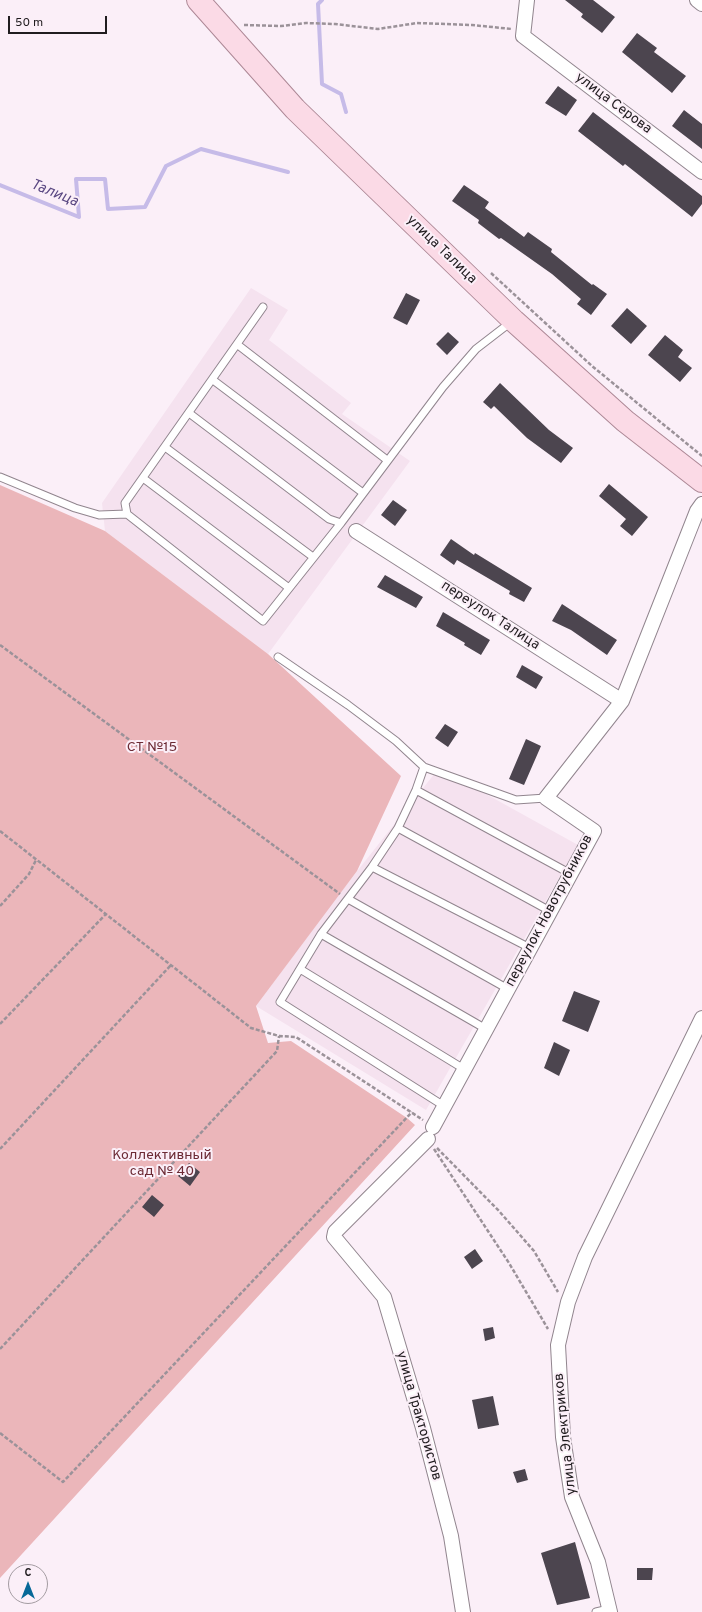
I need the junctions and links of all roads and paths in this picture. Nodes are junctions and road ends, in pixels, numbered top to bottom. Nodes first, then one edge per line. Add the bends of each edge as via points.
1 (198, 0) edge
2 (527, 0) edge
3 (697, 0) edge
4 (702, 4) edge
5 (243, 30) dead end
6 (523, 36) junction
7 (702, 172) edge
8 (487, 269) dead end
9 (263, 307) dead end
10 (514, 321) junction
11 (238, 345) junction
12 (213, 380) junction
13 (189, 413) junction
14 (165, 447) junction
15 (702, 456) edge
16 (387, 460) junction
17 (0, 477) edge
18 (142, 478) junction
19 (702, 481) edge
20 (363, 493) junction
21 (702, 504) edge
22 (127, 514) junction
23 (341, 522) junction
24 (356, 531) dead end
25 (313, 557) junction
26 (289, 588) junction
27 (0, 645) edge
28 (278, 657) dead end
29 (622, 701) junction
30 (424, 767) junction
31 (416, 790) junction
32 (546, 798) junction
33 (398, 828) junction
34 (0, 831) edge
35 (36, 860) junction
36 (372, 867) junction
37 (571, 874) junction
38 (348, 899) junction
39 (0, 906) edge
40 (550, 911) junction
41 (106, 914) junction
42 (321, 934) junction
43 (530, 948) junction
44 (171, 965) junction
45 (300, 969) junction
46 (508, 989) junction
47 (702, 1018) edge
48 (0, 1024) edge
49 (486, 1029) junction
50 (279, 1036) junction
51 (464, 1070) junction
52 (444, 1106) junction
53 (412, 1112) junction
54 (430, 1133) junction
55 (0, 1149) edge
56 (334, 1237) joint
57 (568, 1302) junction
58 (558, 1345) junction
59 (0, 1349) edge
60 (0, 1432) edge
61 (605, 1611) edge
62 (463, 1612) edge

1 - 10 main road, улица Талица via 295,109
2 - 6 street
3 - 4 street
5 - 6 path via 238,24 335,24 378,29 417,23 512,29
6 - 7 street, улица Серова
8 - 15 path via 592,366
9 - 11 lane
10 - 16 lane via 476,349
10 - 19 main road, улица Талица via 625,421
11 - 12 lane
11 - 16 lane
12 - 13 lane
12 - 20 lane
13 - 14 lane
13 - 23 lane via 329,519
14 - 18 lane
14 - 25 lane
16 - 20 lane
17 - 22 lane via 75,508 99,515
18 - 22 lane via 125,503
18 - 26 lane
20 - 23 lane
21 - 29 street
22 - 26 lane via 263,621
23 - 25 lane
24 - 29 street, переулок Талица
25 - 26 lane
27 - 38 path
28 - 30 lane via 396,741
29 - 32 street
30 - 31 lane
30 - 32 lane via 516,800
31 - 33 lane
31 - 37 lane
32 - 37 street, переулок Новотрубников via 594,831
33 - 36 lane
33 - 40 lane
34 - 35 path
35 - 39 path via 29,874
35 - 41 path
36 - 38 lane
36 - 43 lane
37 - 40 street, переулок Новотрубников
38 - 42 lane
38 - 46 lane
40 - 43 street, переулок Новотрубников
41 - 44 path
41 - 48 path
42 - 45 lane
42 - 49 lane
43 - 46 street, переулок Новотрубников
44 - 50 path via 251,1028
44 - 55 path
45 - 51 lane
45 - 52 lane via 280,1002
46 - 49 street, переулок Новотрубников
47 - 57 street, улица Электриков via 585,1257
49 - 51 street, переулок Новотрубников
50 - 53 path via 296,1037
50 - 59 path via 277,1051
51 - 52 street, переулок Новотрубников
52 - 54 street, переулок Новотрубников
53 - 54 path
53 - 60 path via 64,1482
54 - 56 street, переулок Новотрубников via 335,1232
54 - 57 path via 534,1251 561,1297
54 - 58 path
56 - 62 street, улица Трактористов via 384,1297 452,1536
57 - 58 street, улица Электриков
58 - 61 street, улица Электриков via 564,1437 572,1497 598,1562

